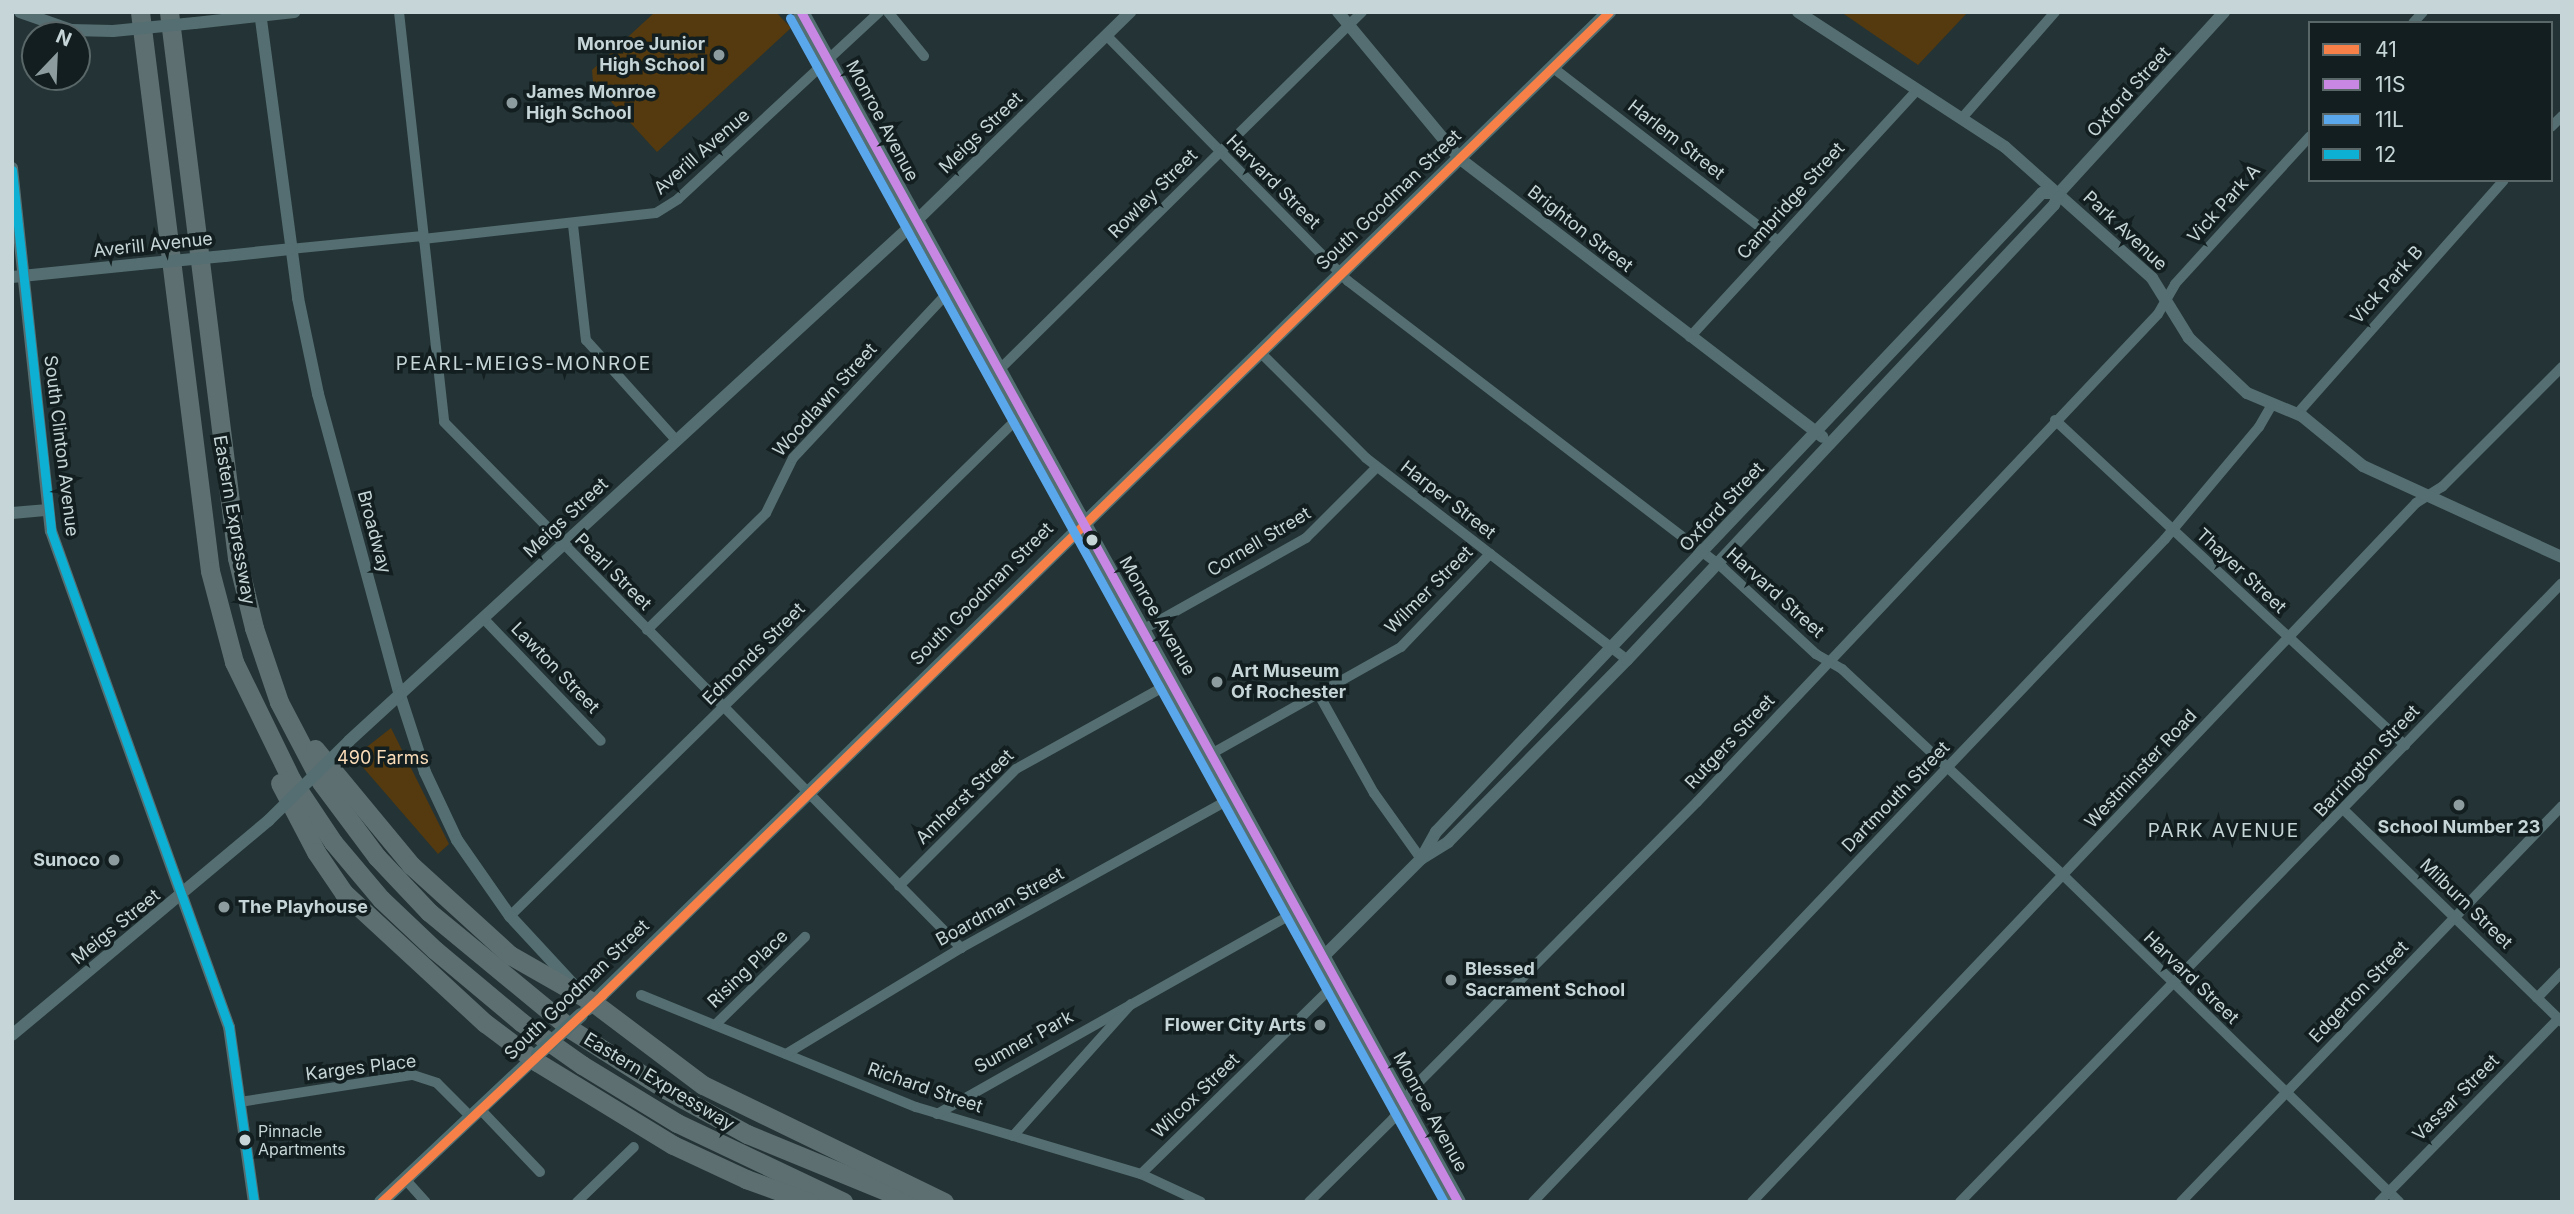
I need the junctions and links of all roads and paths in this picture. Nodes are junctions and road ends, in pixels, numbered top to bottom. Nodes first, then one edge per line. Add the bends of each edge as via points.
1 (20, 12) edge
2 (140, 12) edge
3 (170, 12) edge
4 (294, 12) edge
5 (399, 12) edge
6 (801, 12) edge
7 (879, 12) edge
8 (888, 12) edge
9 (1130, 12) edge
10 (1338, 12) edge
11 (1362, 12) edge
12 (1608, 12) edge
13 (1798, 12) edge
14 (2055, 12) edge
15 (2224, 12) edge
16 (260, 14) edge
17 (1349, 26) junction
18 (1107, 36) junction
19 (924, 55) dead end
20 (829, 62) junction
21 (1552, 67) junction
22 (1917, 90) junction
23 (1962, 118) junction
24 (2308, 138) edge
25 (1220, 152) junction
26 (1459, 158) junction
27 (12, 167) edge
28 (2502, 182) edge
29 (2059, 193) junction
30 (914, 223) junction
31 (573, 225) junction
32 (423, 238) junction
33 (1778, 241) junction
34 (289, 248) junction
35 (1341, 275) junction
36 (18, 276) edge
37 (951, 289) junction
38 (2168, 298) junction
39 (1690, 337) junction
40 (1261, 352) junction
41 (2562, 367) edge
42 (998, 372) junction
43 (2271, 406) junction
44 (2297, 414) junction
45 (1021, 415) junction
46 (2055, 420) junction
47 (1816, 432) junction
48 (677, 441) junction
49 (1830, 444) junction
50 (1377, 467) junction
51 (2427, 496) junction
52 (48, 510) junction
53 (12, 513) edge
54 (1082, 522) junction
55 (2171, 530) junction
56 (563, 546) junction
57 (1703, 553) junction
58 (1490, 554) junction
59 (2562, 557) edge
60 (1718, 564) junction
61 (2562, 583) edge
62 (483, 618) junction
63 (1144, 629) junction
64 (647, 630) junction
65 (2288, 638) junction
66 (1613, 648) junction
67 (1627, 660) junction
68 (1830, 661) junction
69 (234, 662) junction
70 (266, 664) junction
71 (1172, 682) junction
72 (400, 692) junction
73 (1318, 693) junction
74 (723, 709) junction
75 (601, 741) dead end
76 (2406, 745) junction
77 (1211, 754) junction
78 (1948, 769) junction
79 (807, 793) junction
80 (1234, 796) junction
81 (2562, 806) edge
82 (2345, 811) junction
83 (1421, 859) junction
84 (2065, 877) junction
85 (899, 886) junction
86 (181, 897) junction
87 (1296, 912) junction
88 (510, 916) junction
89 (2455, 918) junction
90 (805, 937) dead end
91 (961, 948) junction
92 (1321, 958) junction
93 (2562, 972) edge
94 (1335, 984) junction
95 (2174, 986) junction
96 (640, 995) dead end
97 (2537, 998) junction
98 (1131, 1004) junction
99 (587, 1009) junction
100 (2560, 1020) edge
101 (715, 1026) junction
102 (13, 1033) edge
103 (786, 1054) junction
104 (536, 1057) junction
105 (2286, 1094) junction
106 (240, 1102) junction
107 (1403, 1103) junction
108 (475, 1113) junction
109 (937, 1114) junction
110 (1013, 1136) junction
111 (634, 1147) dead end
112 (540, 1172) dead end
113 (1141, 1174) junction
114 (405, 1179) junction
115 (2388, 1192) junction
116 (254, 1202) edge
117 (381, 1202) edge
118 (426, 1202) edge
119 (577, 1202) edge
120 (809, 1202) edge
121 (843, 1202) edge
122 (913, 1202) edge
123 (944, 1202) edge
124 (1201, 1202) edge
125 (1309, 1202) edge
126 (1458, 1202) edge
127 (1533, 1202) edge
128 (1752, 1202) edge
129 (1960, 1202) edge
130 (2181, 1202) edge
131 (2379, 1202) edge
132 (2399, 1202) edge

1 - 16 street, bridge via 71,30 113,31
2 - 69 highway, Eastern Expressway via 200,516
3 - 70 highway, Eastern Expressway via 230,522 244,593
4 - 16 street
5 - 32 street, Pearl Street
6 - 20 main road, Monroe Avenue
7 - 20 street, Averill Avenue
8 - 19 street
9 - 18 street, Meigs Street
10 - 17 street, Brighton Street
11 - 17 street, Rowley Street
12 - 21 main road, South Goodman Street
13 - 22 street, Park Avenue
14 - 23 street
15 - 29 street, Oxford Street
16 - 34 street, Broadway
17 - 25 street, Rowley Street
17 - 26 street, Brighton Street
18 - 25 street, Harvard Street
18 - 30 street, Meigs Street
20 - 30 main road, Monroe Avenue
20 - 31 street, Averill Avenue via 678,199 656,213
21 - 26 main road, South Goodman Street
21 - 33 street, Harlem Street
22 - 23 street, Park Avenue
22 - 33 street, Cambridge Street
23 - 29 street, Park Avenue via 1999,142
24 - 38 street, Vick Park A via 2180,278
25 - 35 street, Harvard Street
25 - 42 street, Rowley Street
26 - 35 main road, South Goodman Street
26 - 39 street, Brighton Street
27 - 36 street, South Clinton Avenue
28 - 44 street, Vick Park B
29 - 38 street, Park Avenue
29 - 47 street, Oxford Street via 2042,194
29 - 49 street, Oxford Street via 2049,210
30 - 37 main road, Monroe Avenue
30 - 48 street, Meigs Street
31 - 32 street, Averill Avenue
31 - 48 street via 586,340
32 - 34 street, Averill Avenue
32 - 56 street, Pearl Street via 444,422
33 - 39 street, Cambridge Street
34 - 36 street, Averill Avenue, bridge
34 - 72 street, Broadway via 318,394
35 - 40 main road, South Goodman Street
35 - 57 street, Harvard Street
36 - 52 street, South Clinton Avenue
37 - 42 main road, Monroe Avenue
37 - 64 street, Woodlawn Street via 793,458 766,513
38 - 43 street, Park Avenue via 2194,344 2241,388
38 - 46 street, Rutgers Street
39 - 47 street, Brighton Street
40 - 50 street, Harper Street
40 - 54 main road, South Goodman Street
41 - 51 street, Westminster Road via 2442,487
42 - 45 main road, Monroe Avenue
43 - 44 street, Park Avenue
43 - 55 street, Dartmouth Street via 2259,427
44 - 51 street, Park Avenue via 2357,463
45 - 54 main road, Monroe Avenue
45 - 74 street, Edmonds Street
46 - 55 street, Thayer Street
46 - 68 street, Rutgers Street
47 - 49 street, Brighton Street
47 - 57 street, Oxford Street
48 - 56 street, Meigs Street
49 - 60 street, Oxford Street
50 - 58 street, Harper Street
50 - 63 street, Cornell Street via 1306,538
51 - 59 street, Park Avenue
51 - 65 street, Westminster Road
52 - 53 street
52 - 86 street, South Clinton Avenue via 68,583
54 - 63 main road, Monroe Avenue
54 - 79 main road, South Goodman Street
55 - 65 street, Thayer Street
55 - 78 street, Dartmouth Street
56 - 62 street, Meigs Street
56 - 64 street, Pearl Street
57 - 60 street, Harvard Street
57 - 66 street, Oxford Street
58 - 66 street, Harper Street
58 - 73 street, Wilmer Street via 1401,647
60 - 67 street, Oxford Street
60 - 68 street, Harvard Street via 1816,654
61 - 76 street, Barrington Street
62 - 72 street, Meigs Street
62 - 75 street, Lawton Street
63 - 71 main road, Monroe Avenue
64 - 74 street, Pearl Street
65 - 76 street, Thayer Street
65 - 84 street, Westminster Road
66 - 67 street, Harper Street
66 - 83 street, Oxford Street via 1436,832
67 - 83 street, Oxford Street via 1448,842
68 - 78 street, Harvard Street
68 - 107 street, Rutgers Street
69 - 104 highway via 272,768 339,886 432,978
69 - 121 highway, Eastern Expressway via 273,747 317,819 369,885 435,950 521,1022 629,1096 735,1154
70 - 99 highway via 317,751 417,871 498,946
70 - 122 highway, Eastern Expressway via 294,735 343,814 402,885 483,961 572,1030 689,1103 797,1157
71 - 77 main road, Monroe Avenue
71 - 85 street, Amherst Street via 1016,769
72 - 86 street, Meigs Street, bridge via 268,821
72 - 88 street, Broadway via 425,772 457,840
73 - 77 street, Wilmer Street
73 - 83 street via 1374,793
74 - 79 street, Pearl Street
74 - 88 street, Edmonds Street
76 - 82 street, Barrington Street
77 - 80 main road, Monroe Avenue
78 - 84 street, Harvard Street
78 - 127 street, Dartmouth Street
79 - 85 street, Pearl Street
79 - 99 main road, South Goodman Street
80 - 87 main road, Monroe Avenue
80 - 91 street, Boardman Street
81 - 89 street, Edgerton Street
82 - 89 street, Milburn Street
82 - 95 street, Barrington Street
83 - 92 street, Oxford Street
84 - 95 street, Harvard Street
84 - 128 street, Westminster Road
85 - 91 street, Pearl Street
86 - 102 street, Meigs Street
86 - 106 street, South Clinton Avenue via 229,1027
87 - 92 main road, Monroe Avenue
87 - 98 street, Sumner Park
88 - 99 street, Broadway
89 - 97 street, Milburn Street
89 - 105 street, Edgerton Street
90 - 101 street, Rising Place
91 - 103 street, Boardman Street
92 - 94 main road, Monroe Avenue
93 - 97 street
94 - 107 main road, Monroe Avenue
94 - 113 street, Wilcox Street
95 - 105 street, Harvard Street
95 - 129 street, Barrington Street
96 - 101 street, Richard Street
97 - 100 street, Milburn Street
98 - 109 street, Sumner Park
98 - 110 street, Sumner Park
99 - 104 main road, South Goodman Street, bridge
99 - 123 highway via 703,1085
100 - 115 street, Vassar Street
101 - 103 street, Richard Street
103 - 109 street, Richard Street
104 - 108 main road, South Goodman Street
104 - 120 highway via 683,1150
105 - 115 street, Harvard Street
105 - 130 street, Edgerton Street
106 - 108 street, Karges Place via 422,1076
106 - 116 street, South Clinton Avenue
107 - 125 street, Rutgers Street via 1393,1119
107 - 126 main road, Monroe Avenue
108 - 112 street, Karges Place
108 - 114 main road, South Goodman Street
109 - 110 street, Richard Street
110 - 113 street, Richard Street
111 - 119 street
113 - 124 street, Richard Street
114 - 117 main road, South Goodman Street
114 - 118 street
115 - 131 street, Vassar Street
115 - 132 street, Harvard Street

